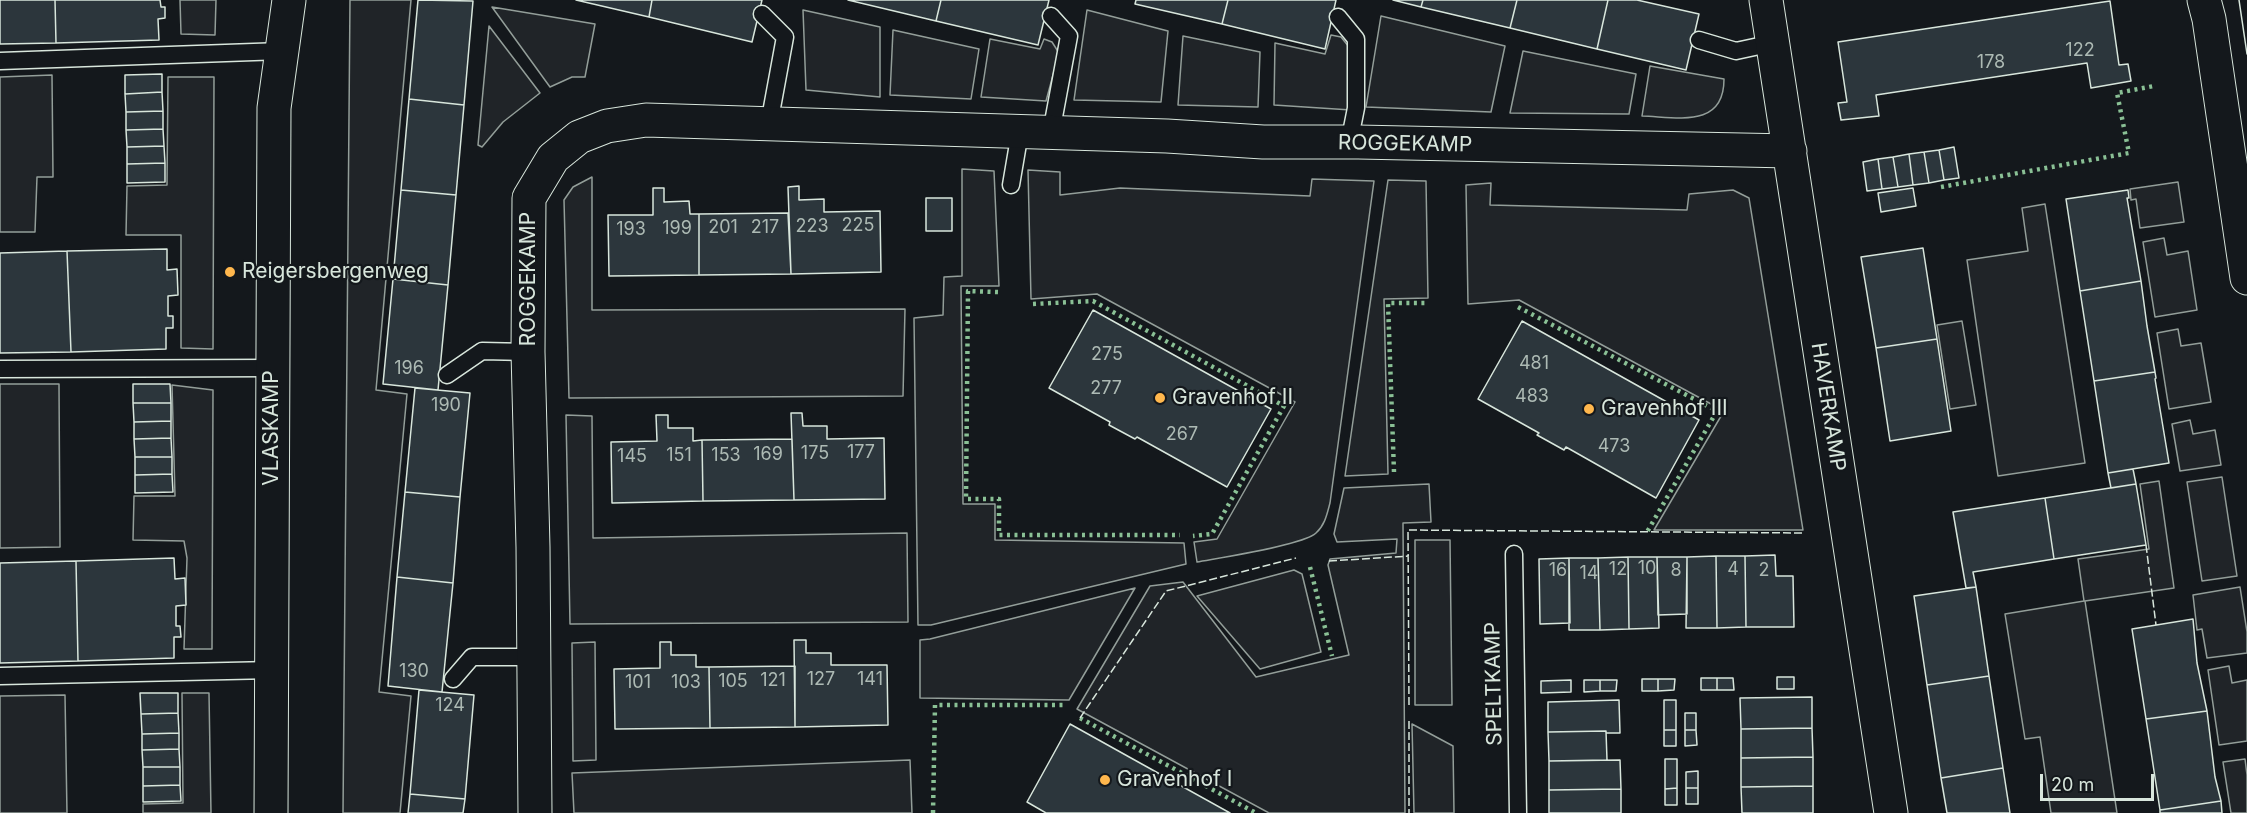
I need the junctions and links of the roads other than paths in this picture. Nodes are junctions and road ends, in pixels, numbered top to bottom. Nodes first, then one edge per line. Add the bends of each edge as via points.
1 (269, 0) edge
2 (289, 0) edge
3 (1766, 0) edge
4 (2204, 0) edge
5 (762, 14) dead end
6 (1051, 16) dead end
7 (1338, 17) dead end
8 (1699, 40) dead end
9 (1773, 43) junction
10 (282, 47) junction
11 (0, 61) edge
12 (769, 124) junction
13 (1035, 133) junction
14 (1349, 142) junction
15 (1790, 151) junction
16 (1011, 185) dead end
17 (2247, 278) edge
18 (528, 352) junction
19 (272, 368) junction
20 (0, 369) edge
21 (447, 375) dead end
22 (1514, 554) dead end
23 (535, 657) junction
24 (273, 670) junction
25 (0, 676) edge
26 (453, 679) dead end
27 (271, 813) edge
28 (535, 813) edge
29 (1518, 813) edge
30 (1891, 813) edge

1 - 10 street, VLASKAMP
2 - 10 street, VLASKAMP
3 - 9 street, HAVERKAMP
4 - 17 street
5 - 12 lane via 785,38
6 - 13 lane via 1069,36
7 - 14 lane via 1356,39 1356,108
8 - 9 lane via 1736,51
9 - 15 street, HAVERKAMP
10 - 11 lane
10 - 19 street, VLASKAMP via 274,108
12 - 13 street, ROGGEKAMP
12 - 18 street, ROGGEKAMP via 646,120 607,126 579,137 553,158 529,198
13 - 14 street, ROGGEKAMP
13 - 16 lane
14 - 15 street, ROGGEKAMP
15 - 30 street, HAVERKAMP
18 - 21 lane via 482,351
18 - 23 street, ROGGEKAMP
19 - 20 lane
19 - 24 street, VLASKAMP
22 - 29 lane, SPELTKAMP
23 - 26 lane via 472,657
23 - 28 street, ROGGEKAMP
24 - 25 lane
24 - 27 street, VLASKAMP

